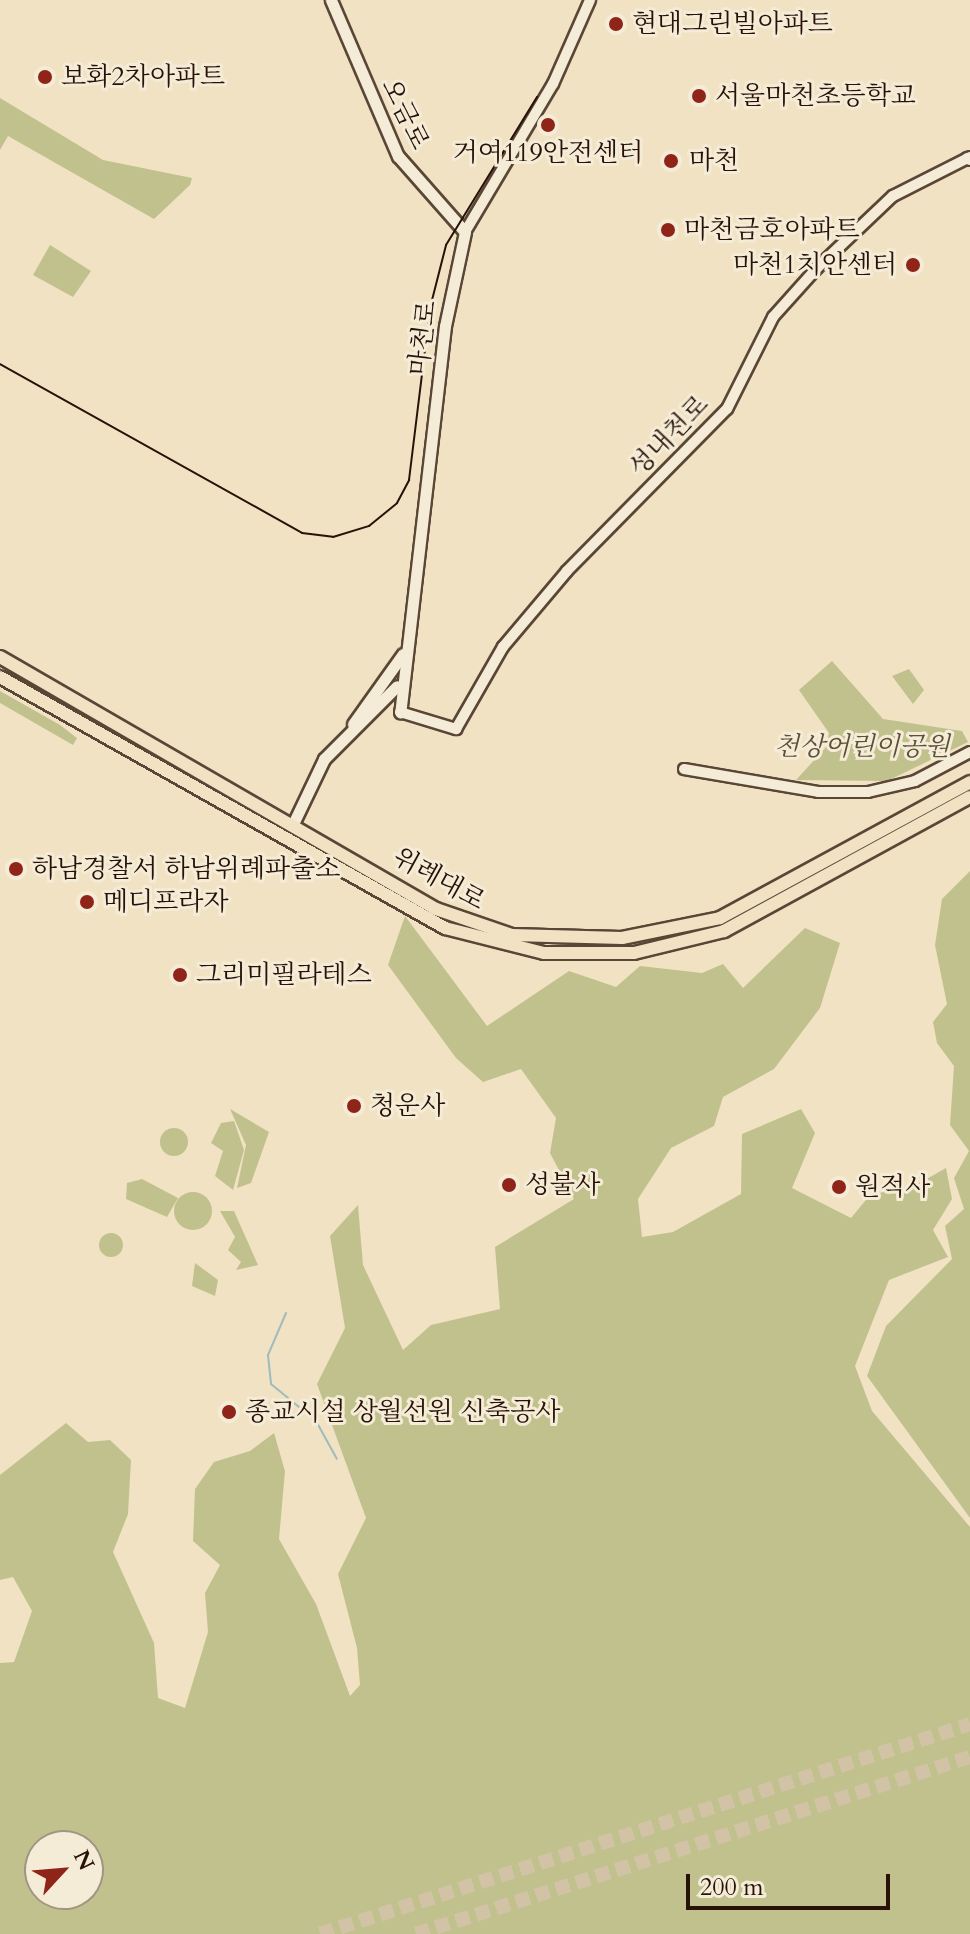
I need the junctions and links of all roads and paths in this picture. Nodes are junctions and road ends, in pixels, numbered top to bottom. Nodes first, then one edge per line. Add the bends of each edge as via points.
1 (331, 0) edge
2 (590, 0) edge
3 (969, 158) edge
4 (465, 232) junction
5 (406, 650) junction
6 (0, 657) edge
7 (403, 666) junction
8 (0, 677) edge
9 (400, 712) joint
10 (339, 741) junction
11 (970, 752) edge
12 (684, 769) dead end
13 (970, 782) edge
14 (970, 797) edge
15 (293, 824) junction

1 - 4 main road, 오금로 via 398,156
2 - 4 street, 마천로 via 553,84
3 - 9 street, 성내천로 via 893,196 808,278 773,317 727,409 559,580 503,647 456,729
4 - 5 main road, 마천로 via 445,326
5 - 7 main road, 마천로
5 - 10 main road
6 - 15 main road, 위례대로
7 - 9 main road, 마천로
7 - 10 main road via 396,691
8 - 14 main road, 위례대로 via 445,928 544,953 673,947 775,908
10 - 15 main road via 307,784
11 - 12 street via 915,781 868,792
13 - 15 main road, 위례대로 via 770,896 664,933 581,941 512,935 449,915

